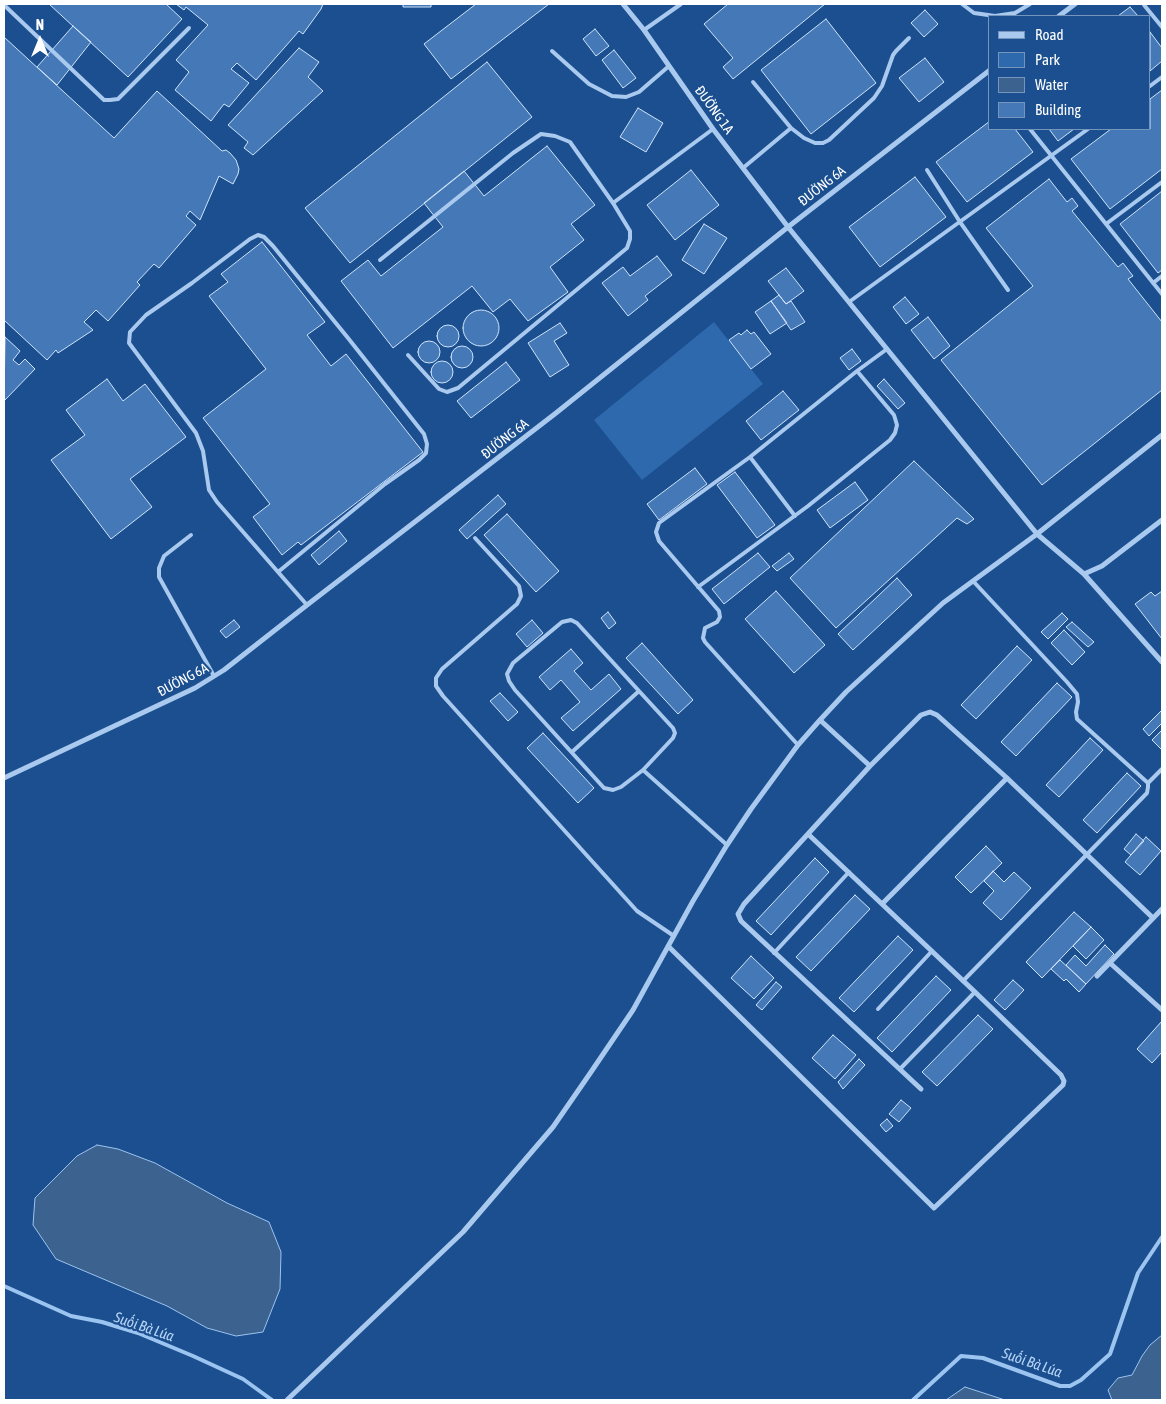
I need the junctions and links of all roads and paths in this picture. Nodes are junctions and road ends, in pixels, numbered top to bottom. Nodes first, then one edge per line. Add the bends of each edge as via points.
1 (623, 4) edge
2 (681, 4) edge
3 (962, 4) edge
4 (1030, 4) edge
5 (1075, 4) edge
6 (4, 5) edge
7 (1144, 6) dead end
8 (988, 15) edge
9 (1002, 15) edge
10 (1060, 15) edge
11 (1162, 27) edge
12 (189, 28) dead end
13 (644, 30) junction
14 (909, 38) dead end
15 (552, 51) dead end
16 (669, 66) junction
17 (988, 72) edge
18 (1162, 77) edge
19 (753, 82) dead end
20 (1151, 85) edge
21 (791, 128) junction
22 (713, 129) junction
23 (1031, 130) edge
24 (1087, 130) edge
25 (1051, 155) junction
26 (743, 168) junction
27 (927, 170) dead end
28 (1162, 182) edge
29 (613, 203) junction
30 (960, 222) junction
31 (1106, 224) junction
32 (788, 227) junction
33 (380, 260) dead end
34 (1162, 276) edge
35 (1153, 283) junction
36 (1008, 290) dead end
37 (1162, 294) edge
38 (849, 302) junction
39 (888, 349) junction
40 (408, 355) dead end
41 (857, 371) junction
42 (1162, 435) edge
43 (750, 457) junction
44 (795, 516) junction
45 (1162, 520) edge
46 (1037, 534) junction
47 (191, 535) dead end
48 (475, 538) dead end
49 (278, 572) junction
50 (1084, 574) junction
51 (973, 581) junction
52 (698, 587) junction
53 (307, 605) junction
54 (1162, 662) edge
55 (214, 676) junction
56 (639, 691) junction
57 (820, 720) junction
58 (798, 746) junction
59 (572, 752) junction
60 (870, 766) junction
61 (1162, 769) edge
62 (643, 770) junction
63 (4, 778) edge
64 (1007, 778) junction
65 (1148, 782) junction
66 (808, 834) junction
67 (727, 846) junction
68 (1086, 854) junction
69 (849, 872) junction
70 (882, 904) junction
71 (1162, 909) edge
72 (1153, 918) junction
73 (674, 936) junction
74 (668, 946) junction
75 (932, 951) junction
76 (774, 953) junction
77 (1110, 963) junction
78 (1097, 976) dead end
79 (963, 980) junction
80 (975, 992) junction
81 (878, 1009) dead end
82 (1162, 1010) edge
83 (900, 1069) junction
84 (921, 1089) dead end
85 (287, 1400) edge

1 - 13 street, ĐƯỜNG 1A
2 - 13 lane
3 - 8 lane via 974,13
4 - 9 lane via 1015,13
5 - 10 street
6 - 12 lane via 104,100 118,99
7 - 11 lane
13 - 16 street, ĐƯỜNG 1A
14 - 21 lane via 893,55 874,98 830,140 815,143
15 - 16 lane via 589,84 612,96 626,97 639,92
16 - 22 street, ĐƯỜNG 1A
17 - 32 street, ĐƯỜNG 6A
18 - 20 lane
19 - 21 lane
21 - 26 lane
22 - 26 street, ĐƯỜNG 1A
22 - 29 lane
23 - 25 lane
24 - 25 lane
25 - 30 lane
25 - 31 lane
26 - 32 street, ĐƯỜNG 1A
27 - 30 lane
28 - 31 lane
29 - 33 lane via 570,142 541,134
29 - 40 lane via 630,230 627,248 458,388 446,392 439,389
30 - 36 lane
30 - 38 lane
31 - 35 lane
32 - 38 street, ĐƯỜNG 1A
32 - 53 street, ĐƯỜNG 6A via 556,414
34 - 35 lane
35 - 37 lane
38 - 39 street, ĐƯỜNG 1A
39 - 41 lane
39 - 46 street, ĐƯỜNG 1A
41 - 43 lane
41 - 44 lane via 894,415 895,433
42 - 46 street
43 - 44 lane
43 - 52 lane via 659,522 656,532 659,540
44 - 52 lane
45 - 50 street via 1102,566
46 - 50 street, ĐƯỜNG 1A
46 - 51 street
47 - 55 lane via 164,556 159,577
48 - 73 lane via 519,586 521,596 517,604 442,669 436,678 436,686 637,911
49 - 49 lane via 209,490 203,451 196,433 129,343 130,332 146,315 258,235 273,246 354,345 424,434 427,444 426,453 419,460
49 - 53 lane
50 - 54 street, ĐƯỜNG 1A
51 - 57 street via 943,603
51 - 65 lane via 1077,694 1077,719
52 - 58 lane via 720,616 717,622 704,628 705,642
53 - 55 street, ĐƯỜNG 6A
55 - 63 street, ĐƯỜNG 6A
56 - 59 lane
56 - 59 lane via 571,620 562,622 513,663 507,674 509,681
56 - 62 lane via 675,733
57 - 58 street
57 - 60 street
58 - 67 street
59 - 62 lane via 604,788 613,790 621,787
60 - 64 street via 920,715 930,712
60 - 66 street
61 - 65 lane
62 - 67 lane
64 - 68 street
64 - 70 street
65 - 68 lane via 1147,793
66 - 69 street
66 - 76 street via 738,914 741,922
67 - 73 street
68 - 72 street
68 - 79 lane
69 - 70 street
69 - 76 lane
70 - 75 street
71 - 72 street
72 - 77 street
73 - 74 street
74 - 80 street via 934,1208 1064,1081
74 - 85 street via 633,1010 553,1128 463,1232
75 - 79 street
75 - 81 lane
76 - 83 street
77 - 78 street
77 - 82 street
79 - 80 street
80 - 83 lane
83 - 84 street

